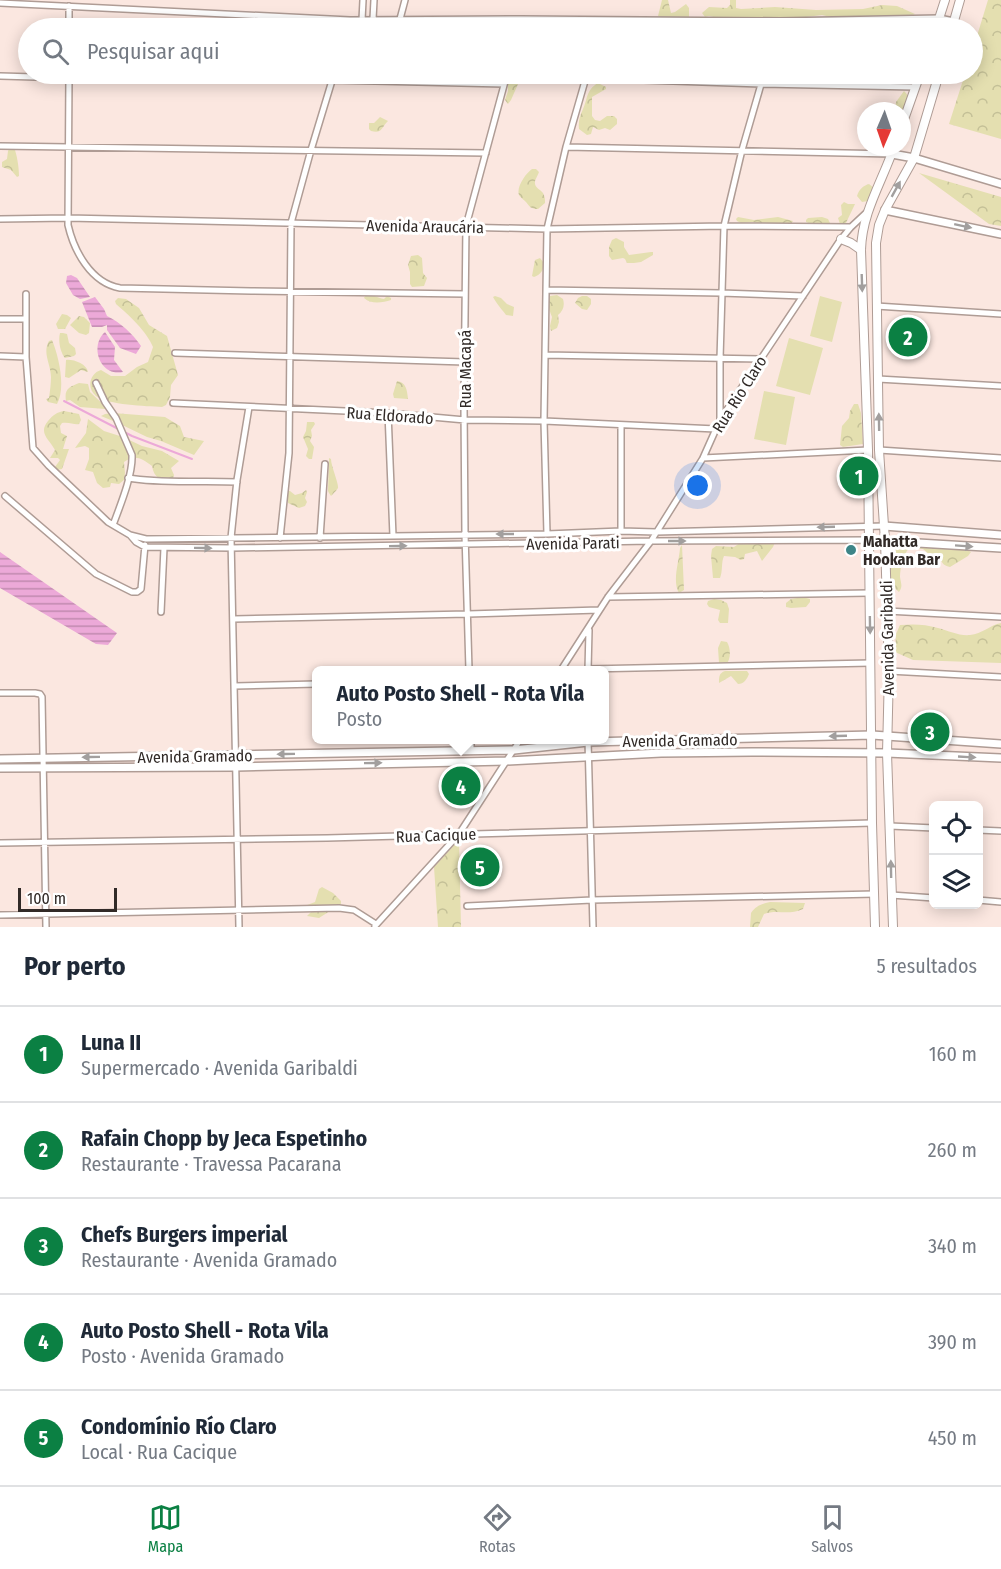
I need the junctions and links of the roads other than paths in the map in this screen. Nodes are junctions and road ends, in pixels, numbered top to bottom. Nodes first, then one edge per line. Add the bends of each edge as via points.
1 (363, 0) edge
2 (374, 0) edge
3 (405, 0) edge
4 (945, 0) edge
5 (960, 0) edge
6 (0, 3) edge
7 (69, 6) junction
8 (69, 18) edge
9 (310, 18) edge
10 (362, 18) edge
11 (373, 18) edge
12 (400, 18) edge
13 (939, 18) edge
14 (955, 18) edge
15 (0, 76) edge
16 (18, 76) edge
17 (69, 84) edge
18 (331, 84) edge
19 (504, 84) edge
20 (584, 84) edge
21 (761, 84) joint
22 (916, 84) edge
23 (936, 84) edge
24 (915, 87) junction
25 (910, 102) edge
26 (0, 146) edge
27 (69, 146) junction
28 (566, 147) junction
29 (311, 150) junction
30 (742, 150) junction
31 (857, 150) edge
32 (486, 153) junction
33 (890, 156) edge
34 (909, 156) edge
35 (914, 158) junction
36 (1001, 184) edge
37 (873, 198) junction
38 (885, 210) junction
39 (866, 213) junction
40 (0, 219) edge
41 (68, 219) junction
42 (291, 223) junction
43 (466, 226) junction
44 (723, 226) junction
45 (851, 227) junction
46 (547, 229) junction
47 (1001, 234) edge
48 (841, 239) junction
49 (861, 250) junction
50 (546, 290) junction
51 (290, 292) junction
52 (721, 293) junction
53 (26, 294) dead end
54 (465, 294) junction
55 (802, 296) junction
56 (876, 306) junction
57 (1001, 314) edge
58 (0, 319) edge
59 (26, 319) junction
60 (175, 353) dead end
61 (545, 355) junction
62 (0, 356) edge
63 (26, 357) junction
64 (290, 357) junction
65 (720, 359) junction
66 (760, 359) junction
67 (465, 362) junction
68 (878, 379) junction
69 (96, 383) dead end
70 (1001, 387) edge
71 (173, 403) dead end
72 (249, 407) junction
73 (289, 409) junction
74 (388, 413) junction
75 (465, 420) junction
76 (720, 420) junction
77 (544, 421) junction
78 (621, 424) junction
79 (716, 429) junction
80 (868, 450) junction
81 (879, 450) junction
82 (704, 458) junction
83 (1001, 458) edge
84 (325, 464) dead end
85 (128, 478) junction
86 (237, 482) junction
87 (4, 496) dead end
88 (113, 525) junction
89 (869, 526) junction
90 (884, 526) junction
91 (621, 531) junction
92 (656, 532) junction
93 (465, 534) junction
94 (547, 534) junction
95 (130, 535) junction
96 (1001, 535) edge
97 (393, 537) junction
98 (231, 538) junction
99 (280, 538) junction
100 (320, 538) junction
101 (146, 539) junction
102 (870, 540) junction
103 (651, 541) junction
104 (885, 541) junction
105 (466, 544) junction
106 (145, 548) junction
107 (164, 548) junction
108 (232, 548) junction
109 (1001, 548) edge
110 (869, 593) junction
111 (608, 597) junction
112 (599, 610) junction
113 (886, 611) junction
114 (161, 612) dead end
115 (468, 614) junction
116 (1001, 616) edge
117 (234, 619) junction
118 (589, 628) junction
119 (871, 663) junction
120 (469, 666) edge
121 (564, 666) edge
122 (588, 666) edge
123 (609, 669) edge
124 (889, 671) junction
125 (1001, 677) edge
126 (312, 684) edge
127 (235, 686) junction
128 (0, 693) edge
129 (872, 735) junction
130 (888, 736) junction
131 (750, 739) junction
132 (660, 740) junction
133 (609, 741) edge
134 (471, 744) edge
135 (518, 744) edge
136 (563, 744) edge
137 (588, 744) edge
138 (1001, 744) edge
139 (514, 750) junction
140 (471, 751) junction
141 (752, 752) junction
142 (661, 753) junction
143 (872, 753) junction
144 (887, 753) junction
145 (236, 755) junction
146 (590, 756) junction
147 (42, 758) junction
148 (1001, 758) edge
149 (0, 759) edge
150 (507, 761) junction
151 (236, 767) junction
152 (0, 768) edge
153 (44, 768) junction
154 (872, 823) junction
155 (890, 826) junction
156 (929, 828) edge
157 (983, 830) edge
158 (590, 831) junction
159 (1001, 831) edge
160 (459, 834) junction
161 (237, 839) junction
162 (45, 842) junction
163 (0, 843) edge
164 (874, 894) junction
165 (891, 895) junction
166 (929, 898) edge
167 (592, 900) junction
168 (983, 900) edge
169 (1001, 902) edge
170 (467, 906) dead end
171 (239, 910) junction
172 (46, 914) junction
173 (0, 915) edge
174 (375, 926) edge
175 (46, 927) edge
176 (239, 927) edge
177 (593, 927) edge
178 (875, 927) edge
179 (893, 927) edge

1 - 10 street
2 - 11 street
3 - 12 street
4 - 13 main road
5 - 14 main road
6 - 7 street
7 - 8 street
7 - 9 street
15 - 16 street
17 - 27 street
18 - 29 street
19 - 32 street, Rua Macapá
20 - 28 street
21 - 24 street
21 - 30 street
22 - 24 main road
23 - 35 main road, Avenida Garibaldi
24 - 25 main road
26 - 27 street
27 - 29 street
27 - 41 street
28 - 30 street
28 - 46 street
29 - 32 street
29 - 42 street
30 - 31 street
30 - 44 street
32 - 43 street, Rua Macapá
33 - 37 main road, Avenida Garibaldi
34 - 35 street
35 - 36 street
38 -> 35 main road, Avenida Garibaldi
37 - 38 main road
37 - 39 main road, Avenida Garibaldi
38 -> 47 street
38 - 56 main road, Avenida Garibaldi via 876,243
39 - 45 street, Rua Rio Claro
39 - 49 main road, Avenida Garibaldi
40 - 41 street, Avenida Araucária
41 - 42 street, Avenida Araucária
41 - 51 street via 73,244 84,262 95,275 113,286
42 - 43 street, Avenida Araucária
42 - 51 street
43 - 46 street, Avenida Araucária
43 - 54 street, Rua Macapá
44 - 45 street, Avenida Araucária
44 - 46 street, Avenida Araucária
44 - 52 street
45 - 48 street, Rua Rio Claro
46 - 50 street
48 - 49 main road
48 - 55 street, Rua Rio Claro
49 -> 80 main road, Avenida Garibaldi
50 - 52 street
50 - 61 street
51 - 54 street
51 - 64 street
52 - 55 street
52 - 65 street
53 - 59 street
54 - 67 street, Rua Macapá
55 - 66 street, Rua Rio Claro
56 - 57 street
56 - 68 main road, Avenida Garibaldi
58 - 59 street
59 - 63 street
60 - 64 street
61 - 65 street
61 - 77 street
62 - 63 street
63 - 88 street via 33,448
64 - 67 street
64 - 73 street
65 - 66 street
65 - 76 street
66 - 76 street, Rua Rio Claro
67 - 75 street, Rua Macapá
68 - 70 street
81 -> 68 main road, Avenida Garibaldi
69 - 85 street via 129,447 132,461
71 - 72 street, Rua Eldorado
72 - 73 street, Rua Eldorado
72 - 86 street
73 - 74 street, Rua Eldorado
73 - 99 street via 289,453
74 - 75 street, Rua Eldorado
74 - 97 street
75 - 77 street, Rua Eldorado
75 - 93 street, Rua Macapá
76 - 79 street, Rua Rio Claro
77 - 78 street, Rua Eldorado
77 - 94 street
78 - 79 street, Rua Eldorado
78 - 91 street
79 - 82 street, Rua Rio Claro
80 - 82 street
80 - 89 main road, Avenida Garibaldi
81 - 83 street
81 - 90 main road, Avenida Garibaldi
82 - 92 street, Rua Rio Claro
84 - 100 street
85 - 86 street via 155,482
85 - 88 street
86 - 98 street
87 - 106 street via 96,574 132,592 141,589
88 - 95 street
89 - 90 street, Avenida Parati
89 -> 92 street, Avenida Parati
89 - 102 main road, Avenida Garibaldi
90 - 96 street, Avenida Parati
90 - 104 main road, Avenida Garibaldi
91 - 92 street, Avenida Parati
91 - 94 street, Avenida Parati
92 - 103 street, Rua Rio Claro
94 -> 93 street, Avenida Parati
93 - 97 street, Avenida Parati
93 - 105 street, Rua Macapá
95 - 101 street, Avenida Parati
95 - 106 street
97 - 100 street, Avenida Parati
98 - 99 street, Avenida Parati
98 - 101 street, Avenida Parati
98 - 108 street
99 - 100 street, Avenida Parati
101 - 106 street
103 -> 102 street, Avenida Parati
102 - 104 street, Avenida Parati
102 - 110 main road, Avenida Garibaldi
103 - 105 street, Avenida Parati
103 - 111 street, Rua Rio Claro
104 -> 109 street, Avenida Parati
104 - 113 main road, Avenida Garibaldi
108 -> 105 street, Avenida Parati
105 - 115 street, Rua Macapá
106 - 107 street, Avenida Parati
107 -> 108 street, Avenida Parati
107 - 114 street
108 - 117 street
110 - 111 street
110 -> 119 main road, Avenida Garibaldi
111 - 112 street, Rua Rio Claro
112 - 115 street
112 - 118 street, Rua Rio Claro
113 - 116 street
113 - 124 main road, Avenida Garibaldi
115 - 117 street
115 - 120 street, Rua Macapá
117 - 127 street
118 - 121 street, Rua Rio Claro
118 - 122 street
119 - 123 street
119 - 129 main road, Avenida Garibaldi
124 - 125 street
124 - 130 main road, Avenida Garibaldi
126 - 127 street
127 - 145 street
128 - 147 street via 35,693 42,697
129 - 130 street, Avenida Gramado
129 -> 131 street, Avenida Gramado
129 - 143 main road, Avenida Garibaldi
130 - 138 street, Avenida Gramado
130 - 144 main road, Avenida Garibaldi
131 - 132 street, Avenida Gramado
131 - 141 street
132 - 133 street, Avenida Gramado
132 - 142 street
134 - 140 street
135 - 139 street
136 - 139 street, Avenida Gramado
137 - 146 street
139 - 140 street, Avenida Gramado
139 - 150 street
140 -> 145 street, Avenida Gramado
141 - 142 street, Avenida Gramado
141 - 143 street, Avenida Gramado
142 - 146 street, Avenida Gramado
143 - 144 street, Avenida Gramado
143 - 154 main road, Avenida Garibaldi
144 -> 148 street, Avenida Gramado
144 - 155 main road, Avenida Garibaldi
145 -> 147 street, Avenida Gramado
145 - 151 street
146 - 150 street, Avenida Gramado
146 - 158 street
147 - 149 street, Avenida Gramado
147 - 153 street
151 -> 150 street, Avenida Gramado
150 - 160 street
151 - 153 street, Avenida Gramado
151 - 161 street
152 - 153 street, Avenida Gramado
153 - 162 street
154 - 158 street, Rua Cacique
154 - 164 main road, Avenida Garibaldi
155 - 156 street
165 -> 155 main road, Avenida Garibaldi
157 - 159 street
158 - 160 street, Rua Cacique
158 - 167 street
160 - 161 street, Rua Cacique
160 - 174 street
161 - 162 street, Rua Cacique
161 - 171 street
162 - 163 street, Rua Cacique
162 - 172 street
164 - 167 street
164 - 178 main road, Avenida Garibaldi
165 - 166 street
165 - 179 main road, Avenida Garibaldi
167 - 170 street
167 - 177 street
168 - 169 street
171 - 172 street
171 - 174 street via 348,909 359,912
171 - 176 street
172 - 173 street
172 - 175 street

